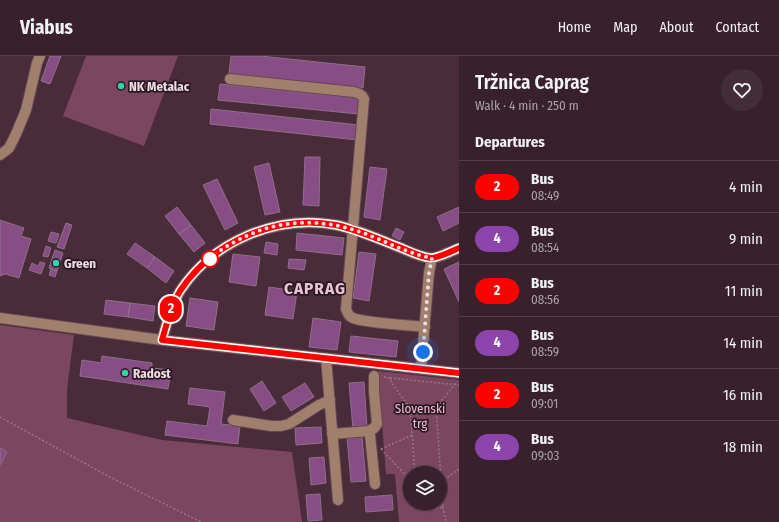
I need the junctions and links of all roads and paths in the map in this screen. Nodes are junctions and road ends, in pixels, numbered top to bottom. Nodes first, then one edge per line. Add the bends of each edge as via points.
1 (40, 56) edge
2 (230, 80) dead end
3 (0, 155) edge
4 (353, 230) junction
5 (459, 248) edge
6 (432, 258) junction
7 (0, 318) edge
8 (425, 327) junction
9 (162, 340) junction
10 (326, 358) junction
11 (422, 369) junction
12 (377, 376) joint
13 (458, 376) edge
14 (390, 378) junction
15 (454, 385) junction
16 (459, 385) edge
17 (330, 400) junction
18 (436, 407) junction
19 (410, 408) junction
20 (0, 417) edge
21 (233, 420) dead end
22 (369, 431) junction
23 (332, 434) junction
24 (412, 435) junction
25 (376, 450) junction
26 (414, 466) edge
27 (440, 466) edge
28 (459, 469) edge
29 (403, 474) edge
30 (447, 478) edge
31 (375, 484) dead end
32 (338, 500) dead end
33 (444, 510) edge
34 (201, 522) edge
35 (446, 522) edge

1 - 3 street via 26,110 9,148
2 - 4 street via 354,92 362,96 364,99
4 - 6 street
4 - 8 street via 347,313 352,318 362,320
4 - 9 street via 336,225 300,222 266,228 229,245 206,262 180,291
5 - 6 street
6 - 8 street
7 - 9 street
8 - 11 street
9 - 10 street
10 - 11 street
10 - 17 street
11 - 13 street
12 - 14 path
12 - 22 street via 374,391 377,424
13 - 15 path
14 - 15 path
14 - 19 path
15 - 16 path
15 - 18 path
17 - 21 street via 281,426
17 - 23 street
18 - 19 path
18 - 27 path
19 - 24 path
20 - 34 path via 108,476
22 - 23 street
22 - 25 street
23 - 32 street
24 - 25 path
24 - 26 path
25 - 29 path
25 - 31 street
28 - 30 path
33 - 35 path

